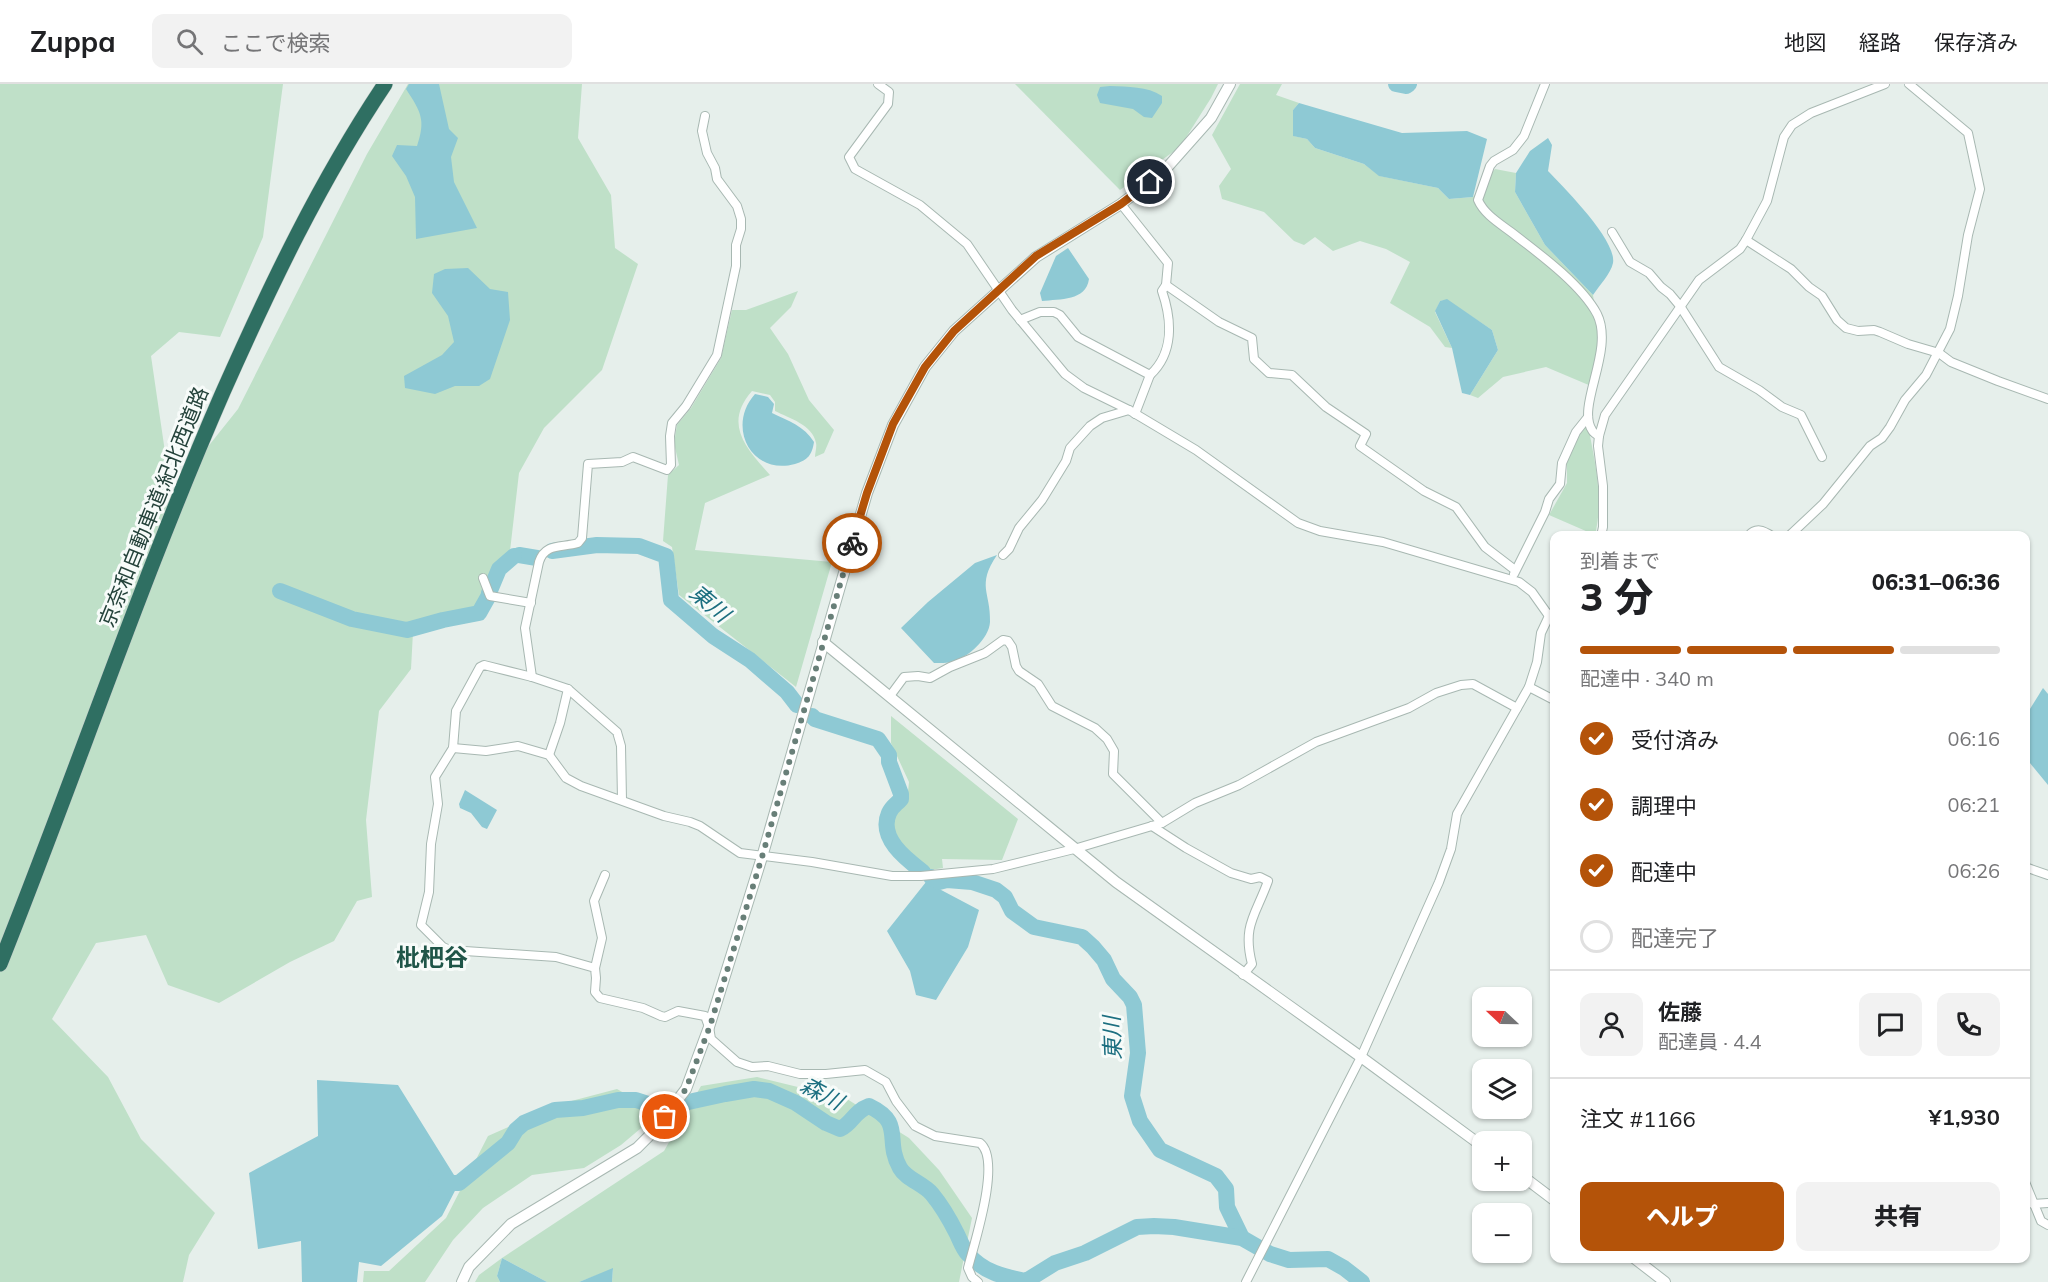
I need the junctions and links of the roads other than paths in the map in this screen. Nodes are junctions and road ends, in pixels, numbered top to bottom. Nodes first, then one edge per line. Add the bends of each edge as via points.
1 (385, 84) edge
2 (878, 84) edge
3 (1230, 84) edge
4 (1545, 84) edge
5 (1885, 84) edge
6 (1909, 84) edge
7 (705, 116) dead end
8 (1121, 204) junction
9 (1612, 232) dead end
10 (1746, 240) junction
11 (1166, 285) junction
12 (999, 289) junction
13 (1680, 306) junction
14 (1020, 320) junction
15 (1939, 353) junction
16 (1150, 375) junction
17 (2048, 399) edge
18 (1132, 412) junction
19 (1588, 417) junction
20 (1599, 436) junction
21 (1822, 457) dead end
22 (1602, 531) edge
23 (1794, 531) edge
24 (1003, 555) dead end
25 (1515, 570) junction
26 (483, 578) dead end
27 (1512, 580) junction
28 (531, 603) junction
29 (1550, 612) edge
30 (1550, 617) edge
31 (823, 642) junction
32 (532, 677) junction
33 (1529, 687) junction
34 (568, 689) junction
35 (890, 696) junction
36 (1550, 698) edge
37 (1517, 708) junction
38 (453, 748) junction
39 (549, 755) junction
40 (622, 800) junction
41 (1162, 823) junction
42 (1152, 826) junction
43 (1074, 849) junction
44 (762, 857) junction
45 (2030, 869) edge
46 (605, 875) dead end
47 (2048, 875) edge
48 (0, 964) edge
49 (595, 969) junction
50 (1243, 975) junction
51 (710, 1026) junction
52 (1361, 1057) junction
53 (1472, 1139) edge
54 (1532, 1183) edge
55 (2030, 1196) edge
56 (1550, 1197) edge
57 (2048, 1203) edge
58 (2033, 1204) junction
59 (2048, 1225) edge
60 (1640, 1263) edge
61 (462, 1282) edge
62 (978, 1282) edge
63 (1246, 1282) edge
64 (1665, 1282) edge

1 - 48 highway, 京奈和自動車道;紀北西道路 via 323,184 283,262 187,476
2 - 12 street via 889,92 888,104 849,157 855,169 928,211 967,244
3 - 8 street via 1211,118 1184,149 1164,171
4 - 19 street via 1524,136 1513,150 1490,166 1478,200 1488,214 1555,267 1597,315 1602,342
5 - 10 street via 1792,124 1784,137 1767,201
6 - 15 street via 1968,134 1980,189 1950,329
7 - 28 street via 702,131 707,153 716,168 717,180 737,206 741,219 736,266 717,355 672,423 671,465 667,470 633,457 622,462 588,464 582,538 578,543 547,549 541,554
8 - 11 street via 1168,263
8 - 12 street via 1036,256
9 - 13 street via 1630,262 1649,273
10 - 13 street via 1699,280
10 - 15 street via 1791,269 1822,296 1846,328 1874,330
11 - 16 street via 1162,291 1171,326 1168,344 1160,366
11 - 25 street via 1219,322 1252,338 1254,359 1269,374 1292,375 1326,407 1366,434 1360,446 1424,491 1456,507 1485,547
12 - 14 street
12 - 31 street via 954,331 925,367 893,424 867,493
13 - 20 street via 1605,415
13 - 21 street via 1719,368 1801,415
14 - 16 street via 1040,312 1054,312 1078,337
14 - 18 street via 1065,374
15 - 17 street via 1951,362
15 - 23 street via 1882,438 1870,446 1823,504
16 - 18 street
18 - 24 street via 1102,418 1070,448 1042,500
18 - 27 street via 1196,450 1298,523 1320,531 1383,542
19 - 20 street via 1592,430
19 - 25 street via 1576,432 1562,463 1560,484
20 - 22 street via 1604,486
25 - 27 street
26 - 28 street via 490,596
27 - 29 street via 1532,592
28 - 32 street via 525,628
30 - 33 street via 1541,633
31 - 35 street
31 - 44 street
32 - 34 street
32 - 38 street via 480,667 456,711
33 - 36 street
33 - 37 street
34 - 39 street
34 - 40 street via 620,736
35 - 41 street via 904,677 930,678 985,653 1003,640 1008,641 1019,671 1038,684 1053,706 1095,728 1107,739 1114,751 1113,774
35 - 43 street
37 - 41 street via 1473,684 1436,693 1409,708 1316,742
37 - 52 street via 1457,814 1451,849 1439,882
38 - 39 street via 486,751 518,746
38 - 49 street via 435,777 438,804 430,844 429,892 421,926 450,950 556,957
39 - 40 street via 566,778
40 - 44 street via 690,822 740,853
41 - 42 street
42 - 43 street
42 - 50 street via 1231,873 1268,881 1251,919 1248,947 1252,964
43 - 44 street via 993,869 921,876 892,876 812,861
43 - 50 street
44 - 51 street
45 - 47 street
46 - 49 street via 594,902 602,938
49 - 51 street via 595,992 600,998 665,1017 678,1011 705,1016
50 - 52 street
51 - 61 street via 686,1089 654,1131 637,1148 511,1224 469,1267
51 - 62 street via 711,1039 736,1062 814,1075 865,1070 886,1082 915,1126 934,1136 984,1146 988,1174 968,1268
52 - 53 street
52 - 63 street
54 - 56 street
55 - 58 street
57 - 58 street
58 - 59 street via 2041,1221
60 - 64 street

